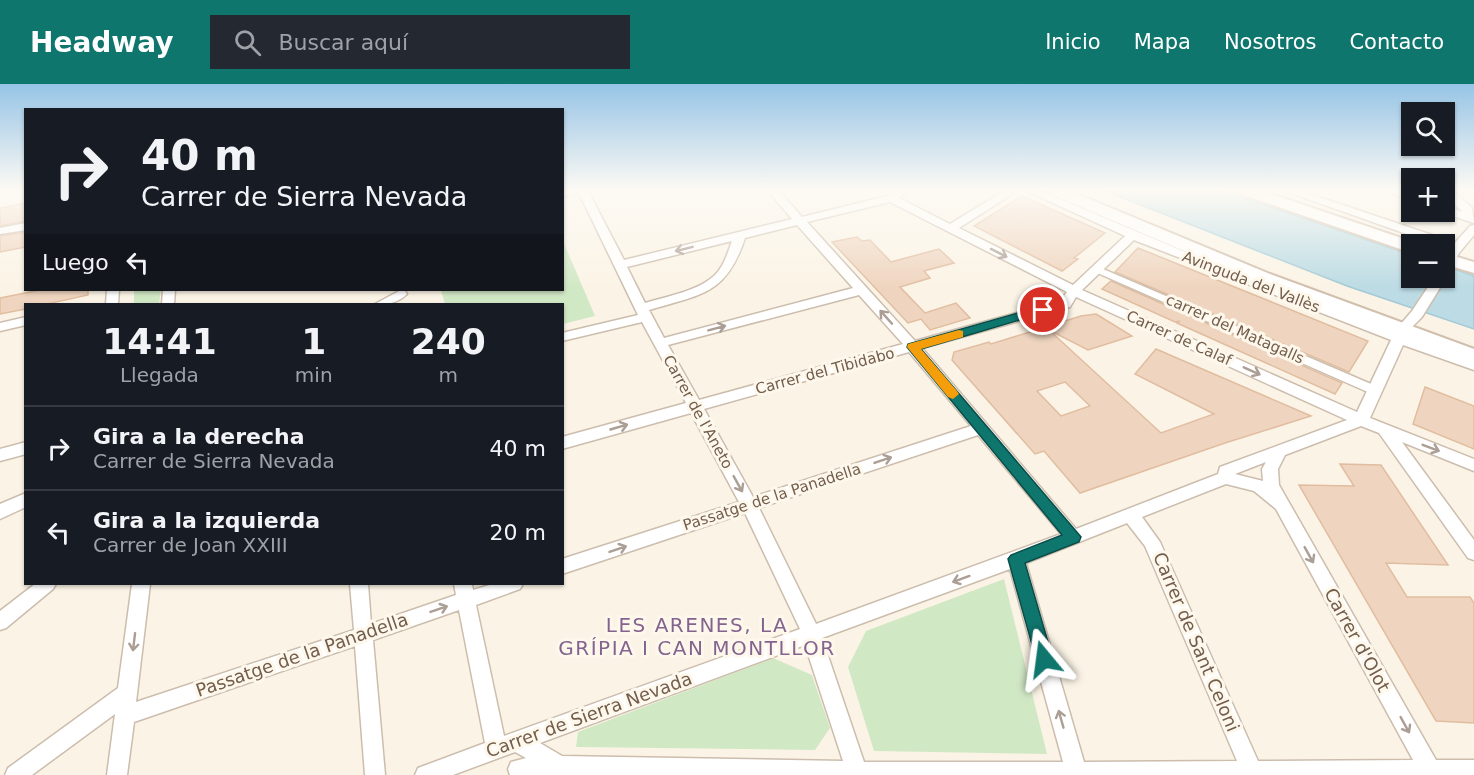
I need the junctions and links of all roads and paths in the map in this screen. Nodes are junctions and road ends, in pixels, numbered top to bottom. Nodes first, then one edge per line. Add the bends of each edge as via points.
1 (599, 223) edge
2 (786, 223) edge
3 (802, 223) edge
4 (943, 223) edge
5 (959, 223) edge
6 (1105, 223) edge
7 (1128, 223) edge
8 (1149, 223) edge
9 (1342, 223) edge
10 (1367, 223) edge
11 (1387, 223) edge
12 (24, 226) edge
13 (951, 228) junction
14 (1474, 228) edge
15 (0, 231) edge
16 (1401, 234) edge
17 (1419, 234) edge
18 (740, 235) junction
19 (1132, 235) junction
20 (1401, 243) edge
21 (1455, 248) edge
22 (1455, 257) edge
23 (1474, 258) edge
24 (1455, 260) edge
25 (620, 265) junction
26 (1474, 268) edge
27 (1096, 269) junction
28 (1433, 288) edge
29 (862, 290) junction
30 (1074, 291) junction
31 (401, 296) edge
32 (384, 303) edge
33 (644, 313) junction
34 (24, 321) edge
35 (1406, 326) junction
36 (0, 327) edge
37 (564, 336) edge
38 (660, 343) junction
39 (1474, 346) edge
40 (913, 347) junction
41 (1474, 356) edge
42 (1474, 365) edge
43 (1374, 390) junction
44 (695, 405) junction
45 (1360, 420) junction
46 (981, 428) junction
47 (1384, 429) junction
48 (564, 442) edge
49 (24, 449) edge
50 (1278, 453) junction
51 (0, 455) edge
52 (1474, 465) edge
53 (1225, 478) junction
54 (24, 500) edge
55 (749, 504) junction
56 (1281, 504) junction
57 (0, 512) edge
58 (1130, 515) junction
59 (1073, 537) junction
60 (1474, 553) edge
61 (1016, 559) junction
62 (564, 566) edge
63 (46, 585) edge
64 (141, 585) edge
65 (359, 585) edge
66 (508, 585) edge
67 (465, 592) edge
68 (0, 622) edge
69 (363, 634) junction
70 (810, 635) junction
71 (127, 693) junction
72 (125, 715) junction
73 (516, 741) junction
74 (496, 748) junction
75 (560, 766) junction
76 (1474, 770) edge
77 (518, 772) edge
78 (1431, 772) edge
79 (857, 773) edge
80 (1252, 773) edge
81 (1077, 774) edge
82 (15, 775) edge
83 (117, 775) edge
84 (375, 775) edge
85 (425, 775) edge

1 - 25 street, Carrer de l'Aneto
2 - 18 street
3 - 29 street
4 - 13 street, Carrer de Calaf
5 - 13 street
6 - 19 street, Avinguda del Vallès
7 - 35 main road, Avinguda del Vallès
8 - 35 main road, Avinguda del Vallès
9 - 20 main road
10 - 16 main road
11 - 17 street
12 - 15 street
13 -> 30 street, Carrer de Calaf
14 - 21 street
18 -> 25 street
18 - 33 street via 719,278
19 - 27 street, Carrer del Tibidabo
19 - 35 street, Avinguda del Vallès
22 - 23 main road
24 - 26 main road
25 - 33 street, Carrer de l'Aneto
27 - 30 street, Carrer del Tibidabo
27 - 43 street, carrer del Matagalls
28 - 35 street
38 -> 29 street
40 -> 29 street
30 - 40 street, Carrer del Tibidabo via 1065,304
30 -> 45 street, Carrer de Calaf
31 - 32 street
33 - 37 street
33 - 38 street, Carrer de l'Aneto
34 - 36 street
35 - 39 main road, Avinguda del Vallès
35 - 41 main road, Avinguda del Vallès
35 - 42 street, Avinguda del Vallès
35 - 43 street
38 - 44 street, Carrer de l'Aneto
40 - 44 street, Carrer del Tibidabo
40 - 46 street
43 - 45 street
48 -> 44 street, Carrer del Tibidabo
44 -> 55 street, Carrer de l'Aneto
45 - 47 street, Carrer de Calaf
45 - 50 street, Carrer de Sierra Nevada
55 -> 46 street, Passatge de la Panadella
46 - 59 street
47 -> 52 street, Carrer de Calaf
47 - 60 street
49 - 51 street
50 - 53 street, Carrer de Sierra Nevada via 1227,471
50 - 56 street via 1270,469 1271,485
53 - 56 street via 1259,486
53 - 58 street, Carrer de Sierra Nevada
54 - 57 street
62 -> 55 street, Passatge de la Panadella
55 - 70 street, Carrer de l'Aneto via 806,617
56 -> 78 street, Carrer d'Olot
58 - 59 street, Carrer de Sierra Nevada
58 - 80 street, Carrer de Sant Celoni via 1152,542
59 - 61 street, Carrer de Sierra Nevada
61 -> 70 street, Carrer de Sierra Nevada
81 -> 61 street
63 - 68 street
64 -> 71 street
65 - 69 street
66 - 67 street, Passatge de la Panadella
69 -> 67 street, Passatge de la Panadella
67 - 74 street
69 - 72 street, Passatge de la Panadella
69 - 84 street
70 - 73 street, Carrer de Sierra Nevada
70 - 79 street, Carrer de l'Aneto
71 - 72 street
71 - 82 street
72 - 83 street
73 - 74 street, Carrer de Sierra Nevada
73 - 75 street
73 - 77 street
74 - 85 street, Carrer de Sierra Nevada
75 - 77 street
75 - 79 street
76 - 78 street
78 - 80 street
79 - 81 street
80 - 81 street

